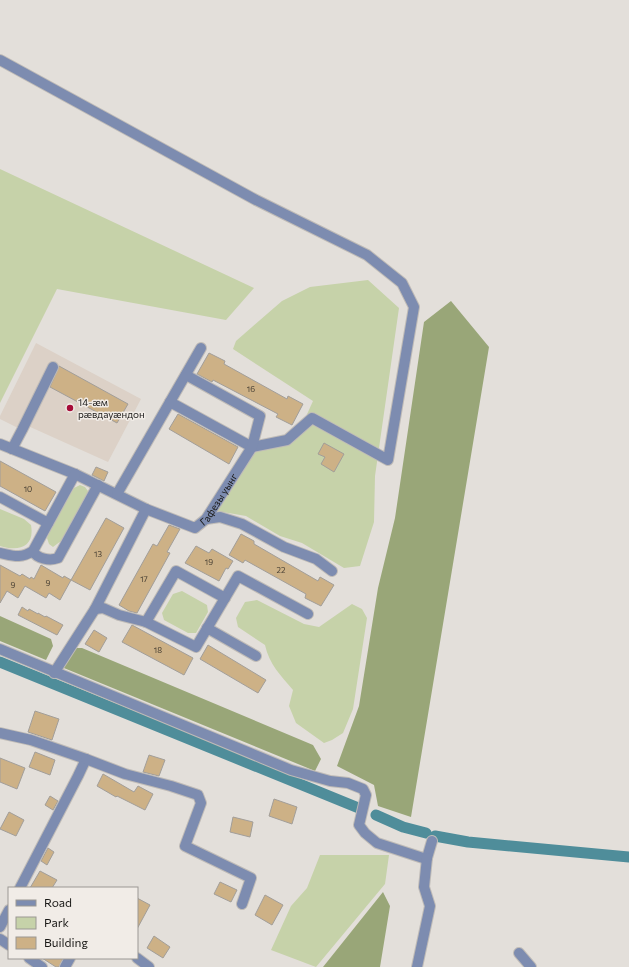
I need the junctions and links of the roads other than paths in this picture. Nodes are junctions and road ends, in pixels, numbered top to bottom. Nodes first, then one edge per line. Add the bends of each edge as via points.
1 (0, 60) edge
2 (201, 348) dead end
3 (53, 367) dead end
4 (186, 375) junction
5 (170, 402) junction
6 (0, 444) edge
7 (252, 447) junction
8 (12, 449) junction
9 (76, 474) junction
10 (98, 485) junction
11 (117, 494) junction
12 (0, 497) edge
13 (146, 509) junction
14 (206, 519) junction
15 (48, 523) junction
16 (33, 551) junction
17 (0, 553) edge
18 (332, 571) dead end
19 (225, 598) junction
20 (95, 609) junction
21 (308, 614) dead end
22 (146, 622) junction
23 (207, 628) junction
24 (0, 649) edge
25 (256, 656) dead end
26 (54, 672) junction
27 (0, 733) edge
28 (86, 759) junction
29 (432, 841) dead end
30 (427, 858) junction
31 (21, 887) edge
32 (242, 904) dead end
33 (8, 912) edge
34 (0, 927) edge
35 (518, 953) dead end
36 (30, 959) edge
37 (138, 959) edge
38 (42, 967) edge
39 (149, 967) edge
40 (417, 967) edge
41 (531, 967) edge

1 - 7 street via 256,200 367,255 402,283 414,307 388,460 312,418 286,440
2 - 4 street
3 - 8 street
4 - 5 street
4 - 7 street, Гафезы уынг via 260,416
5 - 7 street
5 - 11 street
6 - 8 street, Гафезы уынг
7 - 14 street, Гафезы уынг
8 - 9 street, Гафезы уынг
9 - 10 street, Гафезы уынг
9 - 15 street
10 - 11 street, Гафезы уынг
10 - 16 street via 58,558 41,558
11 - 13 street, Гафезы уынг
12 - 15 street
13 - 14 street, Гафезы уынг via 195,528
13 - 20 street
14 - 18 street via 220,517 242,524 284,547 316,559
15 - 16 street
16 - 17 street via 24,556
19 - 21 street via 238,576
19 - 22 street via 176,571
19 - 23 street
20 - 22 street via 103,608
20 - 26 street
22 - 23 street via 196,647
23 - 25 street
24 - 26 street
26 - 30 street via 291,770 363,789 366,794 359,825 365,833 377,842
27 - 28 street via 31,740
28 - 31 street
28 - 32 street via 125,774 198,795 201,803 185,846 251,878
29 - 30 street
30 - 40 street via 424,886 430,906
33 - 34 street
35 - 41 street
36 - 38 street
37 - 39 street

